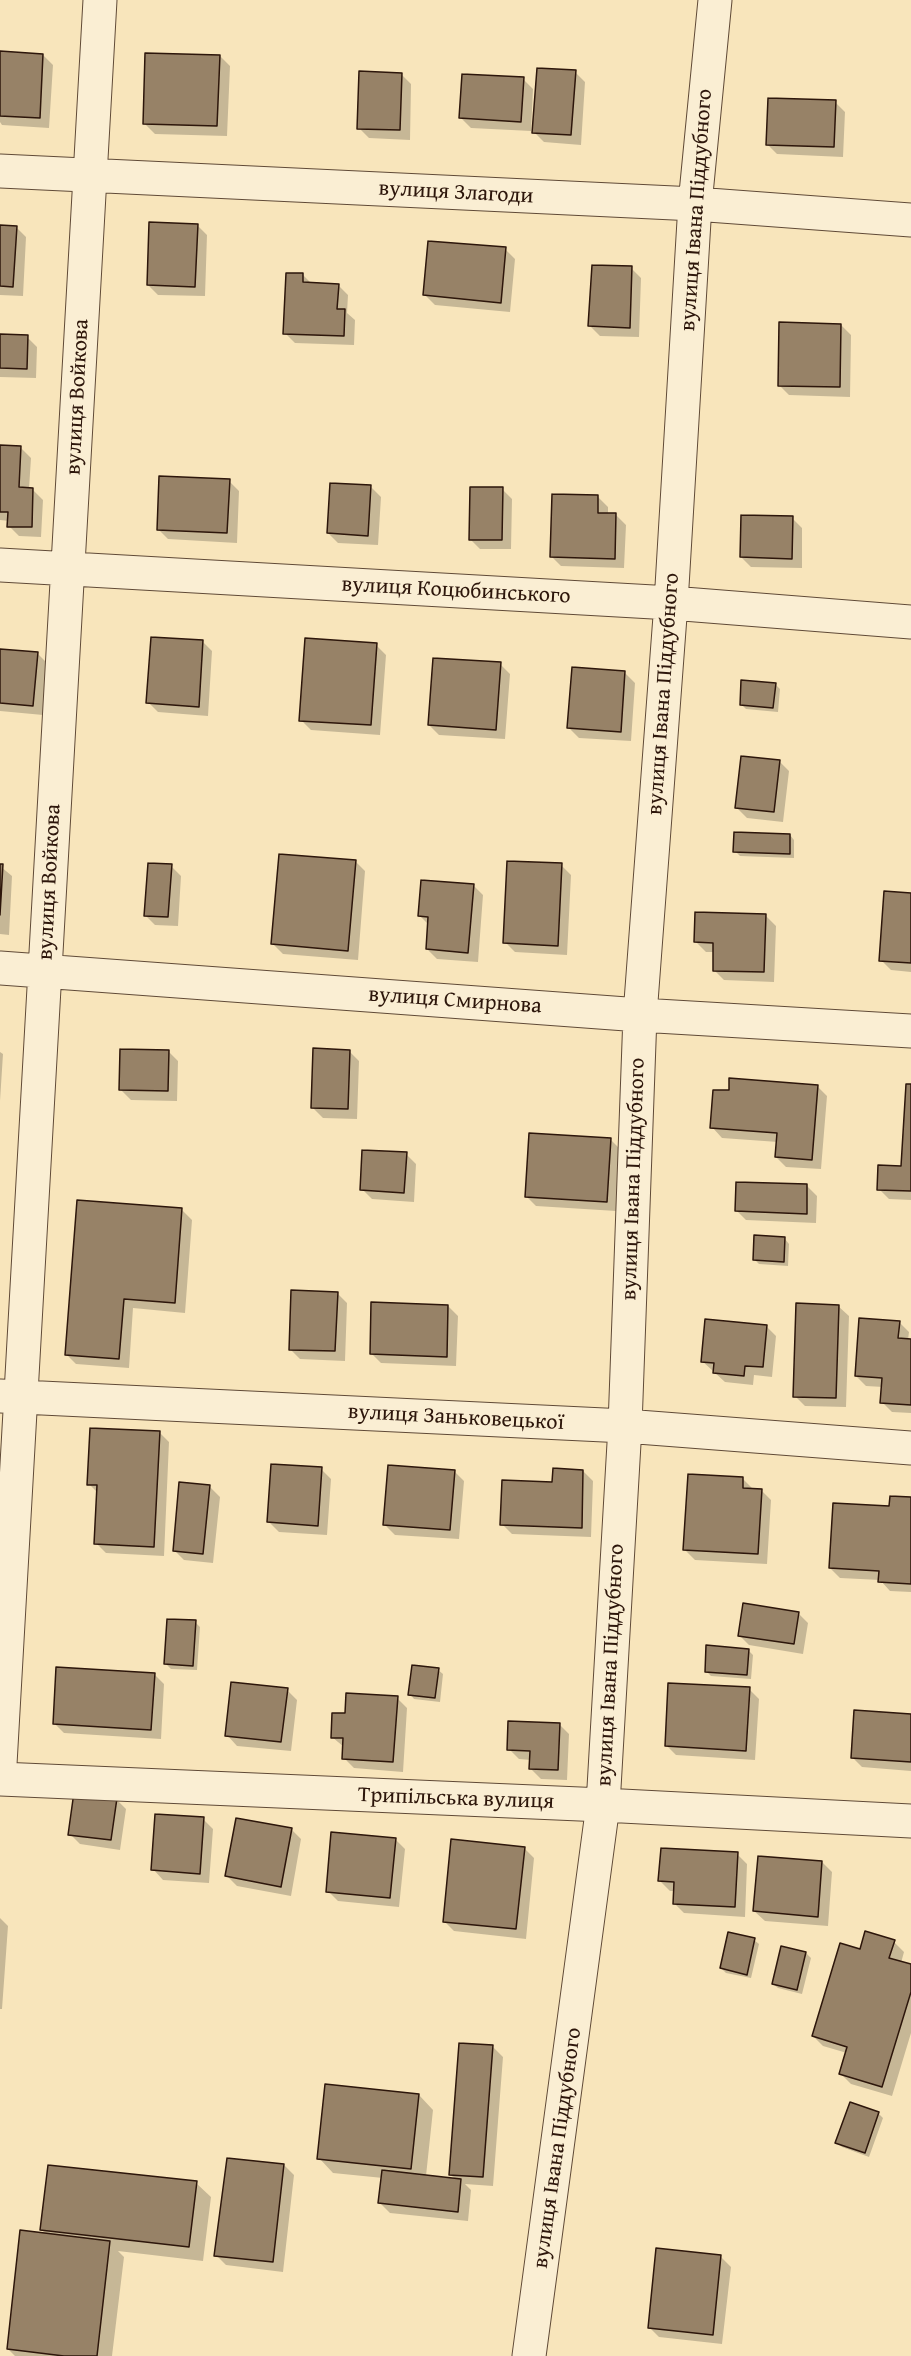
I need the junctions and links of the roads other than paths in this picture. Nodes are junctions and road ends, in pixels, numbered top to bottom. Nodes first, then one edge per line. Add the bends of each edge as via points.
1 (100, 0) edge
2 (715, 0) edge
3 (0, 171) edge
4 (90, 177) junction
5 (695, 204) junction
6 (911, 220) edge
7 (0, 566) edge
8 (68, 570) junction
9 (671, 603) junction
10 (911, 622) edge
11 (0, 968) edge
12 (45, 970) junction
13 (640, 1015) junction
14 (911, 1031) edge
15 (10, 1397) edge
16 (625, 1426) junction
17 (911, 1448) edge
18 (0, 1764) edge
19 (0, 1779) edge
20 (603, 1805) junction
21 (911, 1821) edge
22 (530, 2356) edge

1 - 4 street, вулиця Войкова
2 - 5 street, вулиця Івана Піддубного
3 - 4 street, вулиця Злагоди
4 - 5 street, вулиця Злагоди
4 - 8 street, вулиця Войкова
5 - 6 street, вулиця Злагоди
5 - 9 street, вулиця Івана Піддубного
7 - 8 street, вулиця Коцюбинського
8 - 9 street, вулиця Коцюбинського
8 - 12 street, вулиця Войкова
9 - 10 street, вулиця Коцюбинського
9 - 13 street, вулиця Івана Піддубного
11 - 12 street, вулиця Смирнова
12 - 13 street, вулиця Смирнова
12 - 15 street, вулиця Войкова
13 - 14 street, вулиця Смирнова
13 - 16 street, вулиця Івана Піддубного
15 - 16 street, вулиця Заньковецької
15 - 18 street, вулиця Войкова
16 - 17 street, вулиця Заньковецької
16 - 20 street, вулиця Івана Піддубного
19 - 20 street, Трипільська вулиця
20 - 21 street, Трипільська вулиця
20 - 22 street, вулиця Івана Піддубного

